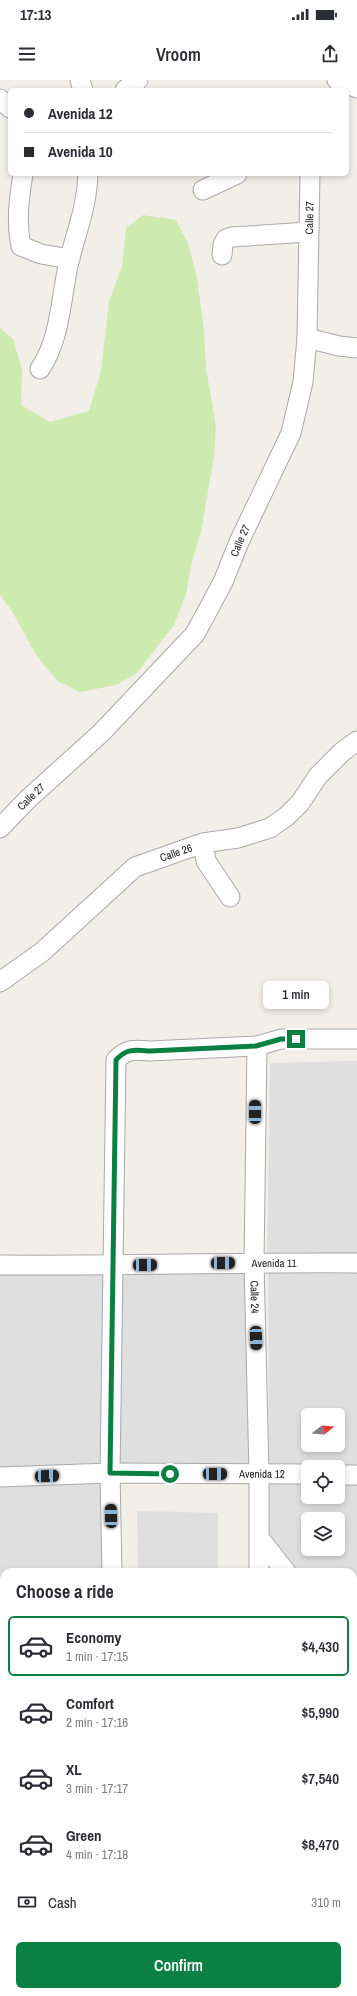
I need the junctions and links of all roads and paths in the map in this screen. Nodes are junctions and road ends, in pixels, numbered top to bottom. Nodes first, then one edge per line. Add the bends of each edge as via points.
1 (138, 80) edge
2 (128, 88) edge
3 (0, 100) edge
4 (8, 106) edge
5 (24, 176) edge
6 (88, 176) edge
7 (233, 176) edge
8 (310, 176) edge
9 (203, 190) dead end
10 (308, 232) junction
11 (222, 255) dead end
12 (70, 259) junction
13 (308, 338) junction
14 (357, 348) edge
15 (40, 369) dead end
16 (357, 741) edge
17 (0, 828) edge
18 (203, 843) junction
19 (230, 897) dead end
20 (0, 982) edge
21 (357, 1039) edge
22 (256, 1046) junction
23 (254, 1262) junction
24 (357, 1263) edge
25 (0, 1265) edge
26 (114, 1266) junction
27 (110, 1473) junction
28 (259, 1474) junction
29 (301, 1474) edge
30 (345, 1475) edge
31 (357, 1475) edge
32 (0, 1477) edge
33 (260, 1539) junction
34 (112, 1568) edge
35 (260, 1568) edge
36 (283, 1568) edge

1 - 2 street
3 - 4 street
5 - 12 street via 18,202 21,246 41,254
6 - 12 street via 84,212
7 - 9 street
8 - 10 street, Calle 27
10 - 11 street via 226,239
10 - 13 street, Calle 27
12 - 15 street via 49,356
13 - 14 street
13 - 17 street, Calle 27 via 303,382 291,433 239,542 223,582 196,634 101,733
16 - 18 street, Calle 26 via 318,776 300,803 287,816 270,828 238,838
18 - 19 street via 206,861
18 - 20 street, Calle 26 via 135,867 42,952
21 - 22 street via 281,1039
22 - 23 street, Calle 24
22 - 26 street via 134,1050 122,1053 116,1060
23 - 24 street, Avenida 11
23 - 26 street, Avenida 11
23 - 28 street, Calle 24
25 - 26 street, Avenida 11
26 - 27 street
27 - 28 street, Avenida 12
27 - 32 street, Avenida 12
27 - 34 street
28 - 29 street, Avenida 12
28 - 33 street, Calle 24
30 - 31 street
33 - 35 street, Calle 24
33 - 36 street

